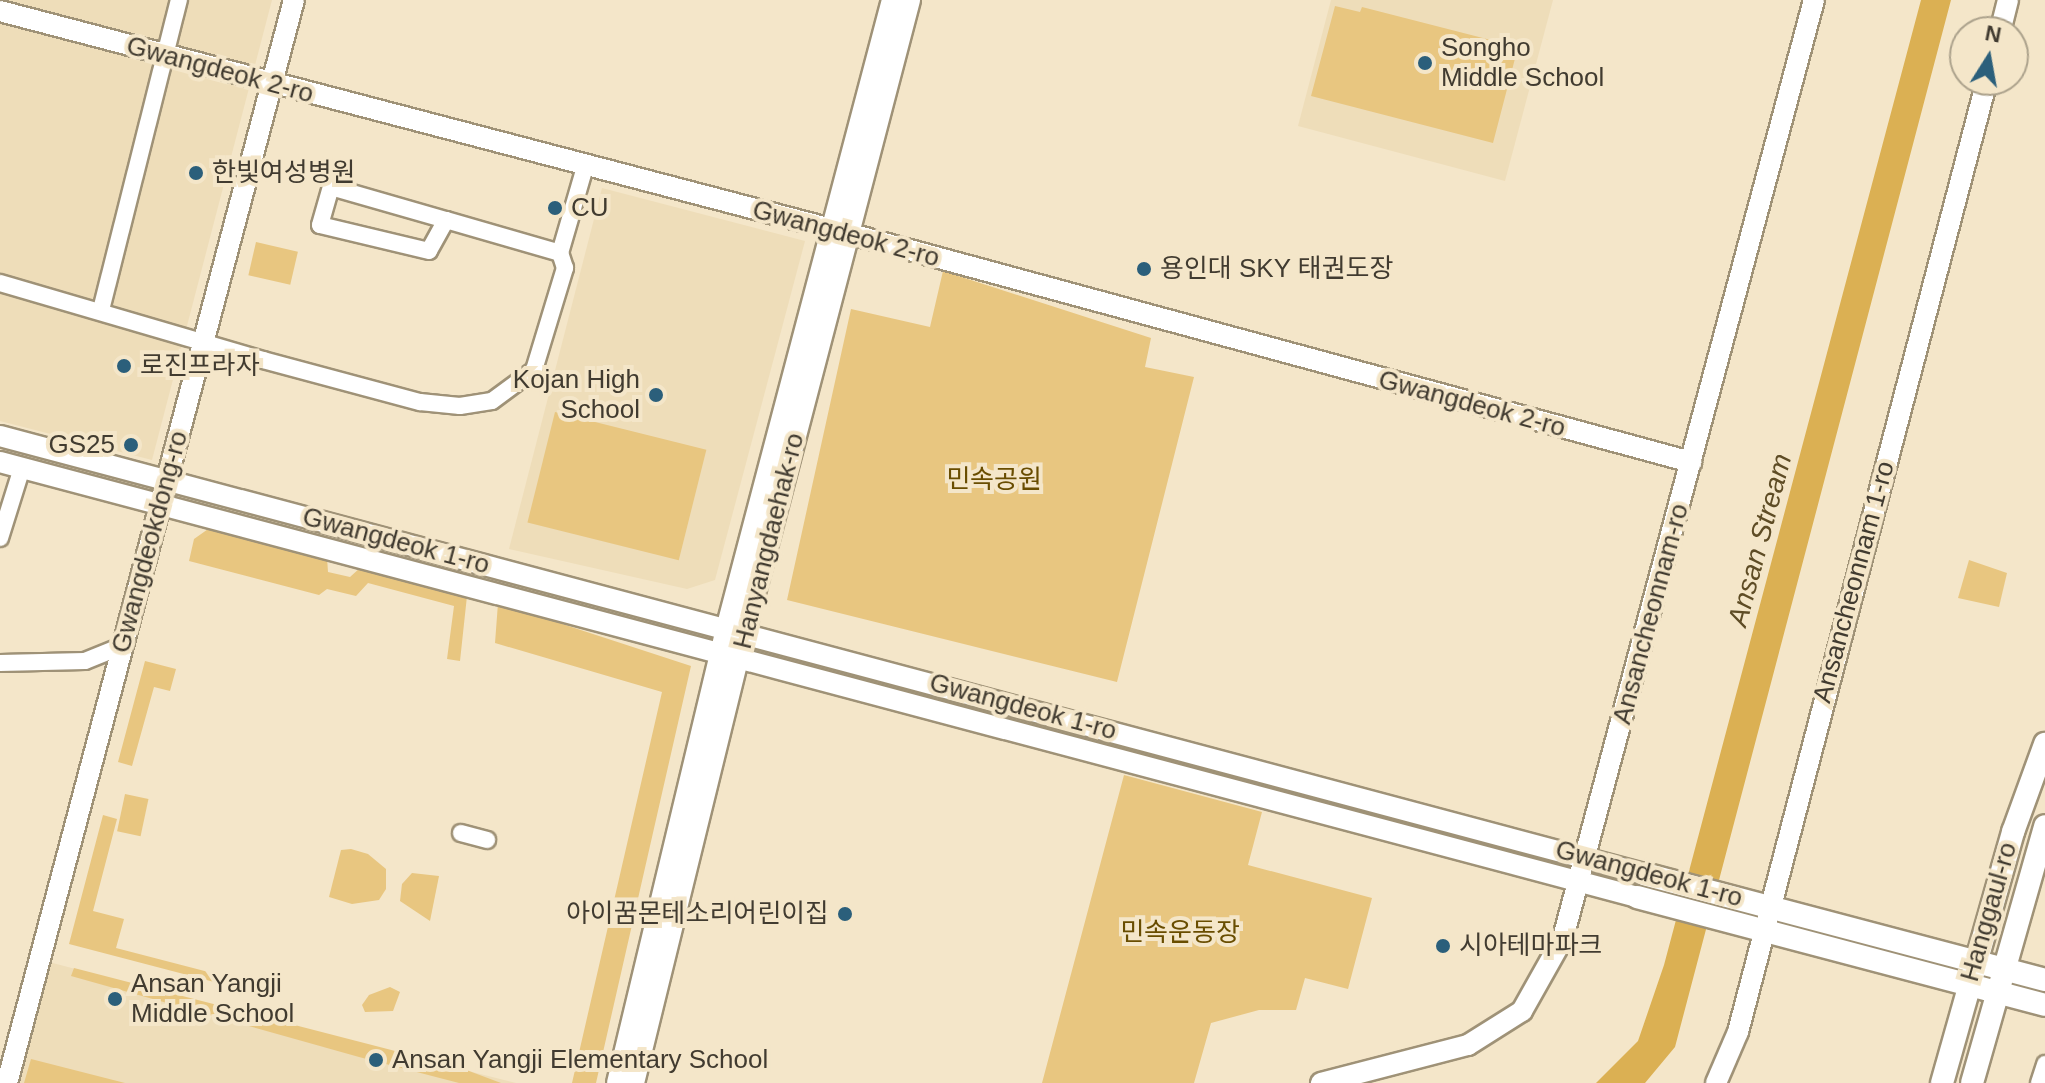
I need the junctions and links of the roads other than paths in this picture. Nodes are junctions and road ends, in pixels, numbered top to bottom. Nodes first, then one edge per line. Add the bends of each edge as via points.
1 (179, 0) edge
2 (294, 0) edge
3 (892, 0) edge
4 (910, 0) edge
5 (1814, 0) edge
6 (2, 11) edge
7 (165, 55) junction
8 (272, 83) junction
9 (1983, 96) edge
10 (585, 167) junction
11 (446, 220) junction
12 (839, 231) junction
13 (560, 253) junction
14 (0, 283) edge
15 (101, 310) junction
16 (203, 344) junction
17 (0, 436) edge
18 (0, 462) edge
19 (1691, 462) junction
20 (22, 468) junction
21 (166, 481) junction
22 (160, 505) junction
23 (0, 538) edge
24 (735, 631) junction
25 (122, 646) junction
26 (729, 656) junction
27 (0, 663) edge
28 (2045, 744) edge
29 (2045, 826) edge
30 (461, 833) dead end
31 (487, 840) dead end
32 (1586, 856) junction
33 (1644, 874) joint
34 (1580, 881) junction
35 (1637, 897) joint
36 (1762, 905) junction
37 (1755, 927) junction
38 (1975, 961) junction
39 (2002, 969) junction
40 (2045, 980) edge
41 (1968, 984) junction
42 (1995, 991) junction
43 (2045, 1005) edge
44 (8, 1044) edge
45 (2045, 1064) edge
46 (7, 1083) edge
47 (617, 1083) edge
48 (634, 1083) edge
49 (1321, 1083) edge
50 (1716, 1083) edge
51 (1942, 1083) edge
52 (1972, 1083) edge
53 (2039, 1083) edge

1 - 7 street
2 - 8 street, Gwangdeokdong-ro
3 - 12 street, Hanyangdaehak-ro
4 - 12 street, Hanyangdaehak-ro
5 - 19 street, Ansancheonnam-ro
6 - 7 street, Gwangdeok 2-ro
7 - 8 street, Gwangdeok 2-ro
7 - 15 street
8 - 10 street, Gwangdeok 2-ro
8 - 16 street, Gwangdeokdong-ro
9 - 36 street, Ansancheonnam 1-ro
10 - 12 street, Gwangdeok 2-ro
10 - 13 street
11 - 11 street via 331,187 320,225 429,251
11 - 13 street
12 - 19 street, Gwangdeok 2-ro
12 - 24 street, Hanyangdaehak-ro
13 - 16 street via 565,268 534,370 492,401 460,406 420,402
14 - 15 street
15 - 16 street
16 - 21 street, Gwangdeokdong-ro
17 - 21 street, Gwangdeok 1-ro
18 - 20 street, Gwangdeok 1-ro
19 - 32 street, Ansancheonnam-ro
20 - 22 street, Gwangdeok 1-ro
20 - 23 street
21 - 22 street, Gwangdeokdong-ro
21 - 24 street, Gwangdeok 1-ro
22 - 25 street, Gwangdeokdong-ro
22 - 26 street, Gwangdeok 1-ro
24 - 26 street, Hanyangdaehak-ro
24 - 32 street, Gwangdeok 1-ro
25 - 27 street via 85,661
25 - 44 street, Gwangdeokdong-ro
26 - 34 street, Gwangdeok 1-ro
26 - 47 street, Hanyangdaehak-ro
26 - 48 street, Hanyangdaehak-ro
28 - 38 main road, Hanggaul-ro
29 - 39 main road, Hanggaul-ro
30 - 31 street
32 - 33 street, Gwangdeok 1-ro
32 - 34 street, Ansancheonnam-ro
33 - 36 main road, Gwangdeok 1-ro
34 - 35 street, Gwangdeok 1-ro
34 - 49 street, Ansancheonnam-ro via 1563,938 1522,1011 1468,1045
35 - 37 main road, Gwangdeok 1-ro
36 - 37 street, Ansancheonnam 1-ro
36 - 38 main road, Gwangdeok 1-ro
37 - 41 main road, Gwangdeok 1-ro
37 - 50 street, Ansancheonnam 1-ro via 1738,1032
38 - 39 main road, Gwangdeok 1-ro
38 - 41 main road, Hanggaul-ro
39 - 40 main road, Gwangdeok 1-ro
39 - 42 main road, Hanggaul-ro
41 - 42 main road, Gwangdeok 1-ro
41 - 51 main road, Hanggaul-ro
42 - 43 main road, Gwangdeok 1-ro
42 - 52 main road, Hanggaul-ro
44 - 46 street, Gwangdeokdong-ro
45 - 53 street

